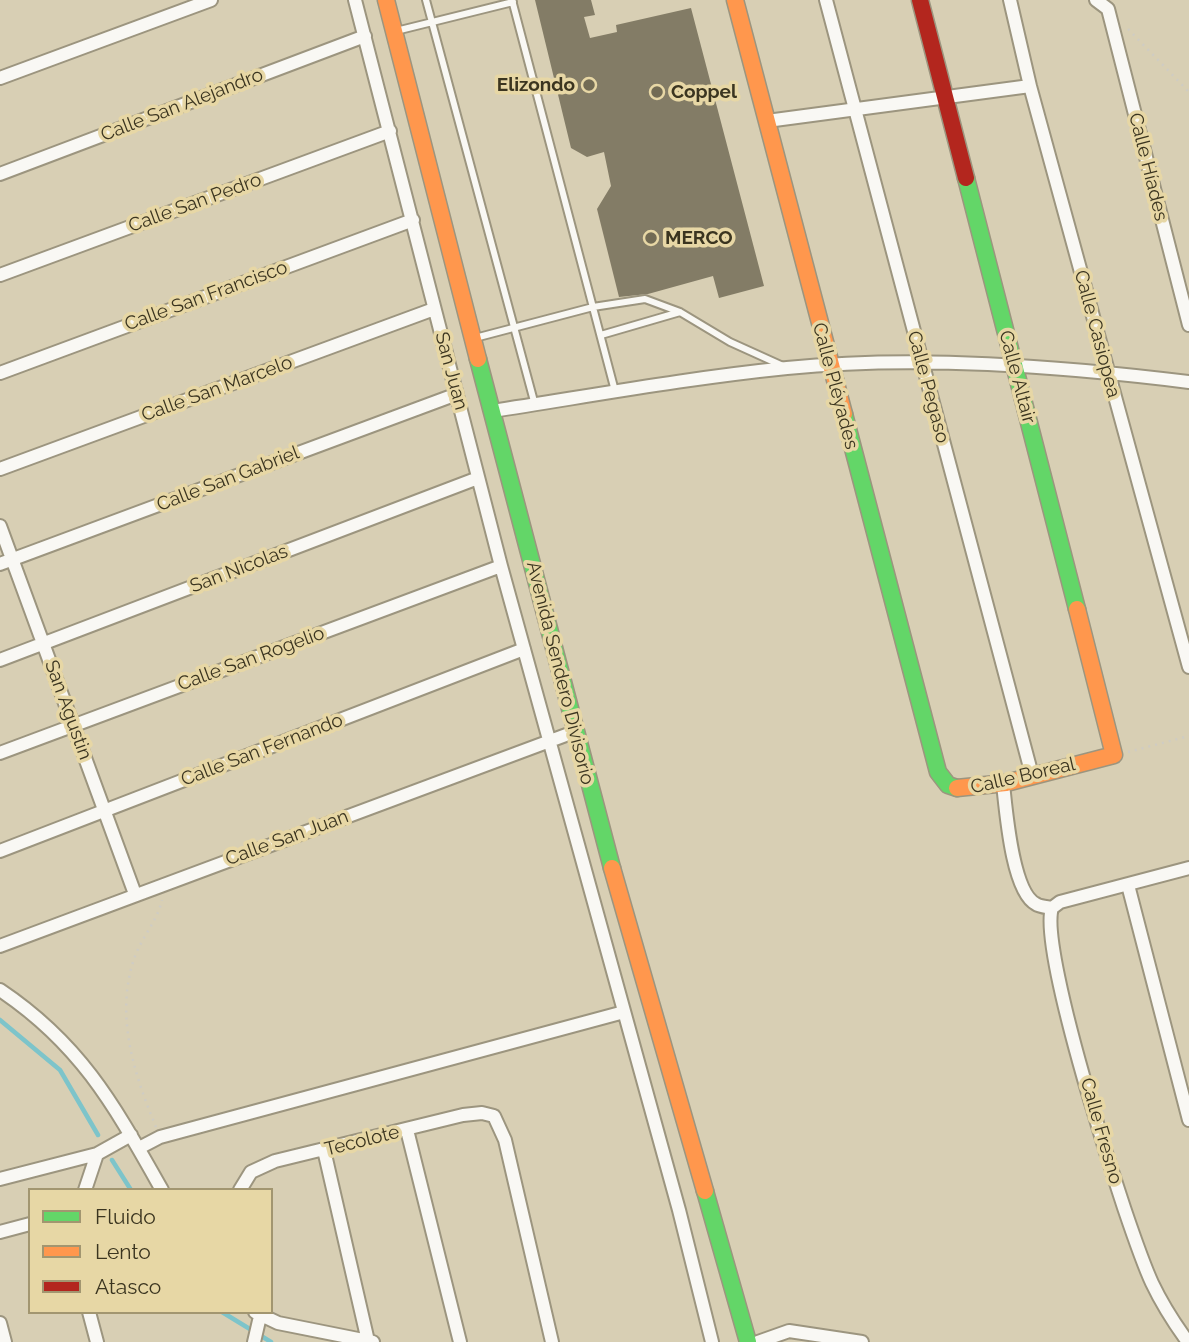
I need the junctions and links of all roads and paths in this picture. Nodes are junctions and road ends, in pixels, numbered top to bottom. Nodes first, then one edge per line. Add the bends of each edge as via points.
1 (211, 0) edge
2 (355, 0) edge
3 (386, 0) edge
4 (426, 0) edge
5 (735, 0) edge
6 (826, 0) edge
7 (920, 0) edge
8 (1010, 0) edge
9 (1096, 0) edge
10 (512, 1) edge
11 (432, 22) junction
12 (1126, 27) dead end
13 (394, 31) junction
14 (365, 36) junction
15 (0, 78) edge
16 (1030, 86) junction
17 (1189, 92) edge
18 (943, 97) junction
19 (854, 109) junction
20 (767, 121) junction
21 (390, 131) junction
22 (0, 174) edge
23 (413, 220) junction
24 (0, 275) edge
25 (593, 307) junction
26 (435, 309) junction
27 (680, 312) junction
28 (1189, 326) edge
29 (514, 328) junction
30 (601, 335) junction
31 (473, 339) junction
32 (922, 365) junction
33 (830, 366) junction
34 (1015, 366) junction
35 (788, 368) junction
36 (1107, 372) junction
37 (0, 373) edge
38 (1189, 382) edge
39 (616, 393) junction
40 (457, 394) junction
41 (535, 405) junction
42 (492, 411) junction
43 (0, 469) edge
44 (478, 478) junction
45 (0, 526) edge
46 (6, 562) edge
47 (501, 566) junction
48 (43, 644) junction
49 (524, 649) junction
50 (0, 660) edge
51 (1189, 667) edge
52 (73, 725) junction
53 (574, 732) junction
54 (1189, 736) edge
55 (548, 741) junction
56 (0, 752) edge
57 (1114, 755) junction
58 (938, 772) joint
59 (1032, 775) junction
60 (1003, 784) junction
61 (105, 810) junction
62 (0, 850) edge
63 (1189, 869) edge
64 (165, 883) junction
65 (1128, 885) junction
66 (135, 894) junction
67 (1052, 908) junction
68 (0, 946) edge
69 (0, 990) edge
70 (624, 1012) junction
71 (1189, 1120) edge
72 (407, 1130) junction
73 (131, 1135) junction
74 (160, 1137) junction
75 (139, 1149) junction
76 (324, 1150) junction
77 (97, 1154) junction
78 (0, 1179) edge
79 (86, 1188) edge
80 (161, 1188) edge
81 (241, 1188) edge
82 (28, 1225) edge
83 (0, 1232) edge
84 (90, 1314) edge
85 (259, 1314) edge
86 (261, 1314) edge
87 (0, 1323) edge
88 (256, 1337) edge
89 (5, 1342) edge
90 (97, 1342) edge
91 (372, 1342) edge
92 (460, 1342) edge
93 (552, 1342) edge
94 (712, 1342) edge
95 (748, 1342) edge
96 (758, 1342) edge
97 (862, 1342) edge
98 (1188, 1342) edge

1 - 15 street
2 - 14 street, San Juan
3 - 13 street, Avenida Sendero Divisorio
4 - 11 lane
5 - 20 street, Calle Pléyades
6 - 19 street, Calle Pegaso
7 - 18 street, Calle Altair
8 - 16 street, Calle Casiopea
9 - 28 street, Calle Híades via 1108,9
10 - 11 lane
10 - 25 lane
11 - 13 lane
11 - 29 lane
12 - 17 path
13 - 31 street, Avenida Sendero Divisorio
14 - 21 street, San Juan
14 - 22 street, Calle San Alejandro
16 - 18 street
16 - 36 street, Calle Casiopea
18 - 19 street
18 - 34 street, Calle Altair
19 - 20 street
19 - 32 street, Calle Pegaso
20 - 33 street, Calle Pléyades
21 - 23 street, San Juan
21 - 24 street, Calle San Pedro
23 - 26 street, San Juan
23 - 37 street, Calle San Francisco
25 - 27 lane via 645,299
25 - 29 lane
25 - 30 lane
26 - 40 street, San Juan
26 - 43 street, Calle San Marcelo
27 - 30 lane
27 - 35 lane via 754,355
29 - 31 lane
29 - 41 lane
30 - 39 lane
31 - 42 street, Avenida Sendero Divisorio
32 - 33 street
32 - 34 street
32 - 59 street, Calle Pegaso
33 - 35 street
33 - 58 street, Calle Pléyades
34 - 36 street
34 - 57 street, Calle Altair
35 - 39 street
36 - 38 street
36 - 51 street, Calle Casiopea
39 - 41 street
40 - 44 street, San Juan
40 - 46 street, Calle San Gabriel
41 - 42 street
42 - 53 street, Avenida Sendero Divisorio
44 - 47 street, San Juan
44 - 48 street, San Nicolas
45 - 46 street, San Agustin
46 - 48 street, San Agustin
47 - 49 street, San Juan
47 - 52 street, Calle San Rogelio
48 - 50 street, San Nicolas
48 - 52 street, San Agustin
49 - 55 street, San Juan
49 - 61 street, Calle San Fernando
52 - 56 street, Calle San Rogelio
52 - 61 street, San Agustin
53 - 55 street, Calle San Juan
53 - 95 street, Avenida Sendero Divisorio
54 - 57 path
55 - 64 street, Calle San Juan
55 - 70 street, Avenida Sendero Divisorio
57 - 59 street, Calle Boreal
58 - 60 street, Calle Boreal via 945,783 963,790
59 - 60 street, Calle Boreal
60 - 67 street via 1023,891 1036,904
61 - 62 street, Calle San Fernando
61 - 66 street, San Agustin
63 - 65 street
64 - 66 street, Calle San Juan
64 - 74 path via 161,905 135,958 126,1000 128,1042
65 - 67 street
65 - 71 street
66 - 68 street, Calle San Juan
67 - 98 street, Calle Fresno via 1060,981 1098,1128 1152,1283
69 - 73 street via 27,1008 81,1059
70 - 74 street
70 - 94 street, Avenida Sendero Divisorio
72 - 76 street, Tecolote
72 - 92 street
72 - 93 street, Tecolote via 463,1115 494,1116 505,1140
73 - 75 street
73 - 77 street
74 - 75 street
75 - 80 street
76 - 81 street, Tecolote via 260,1167 244,1179
76 - 91 street
77 - 78 street
77 - 79 street
82 - 83 street
84 - 90 street
85 - 88 street
86 - 91 street via 278,1323
87 - 89 street
96 - 97 street via 789,1331

